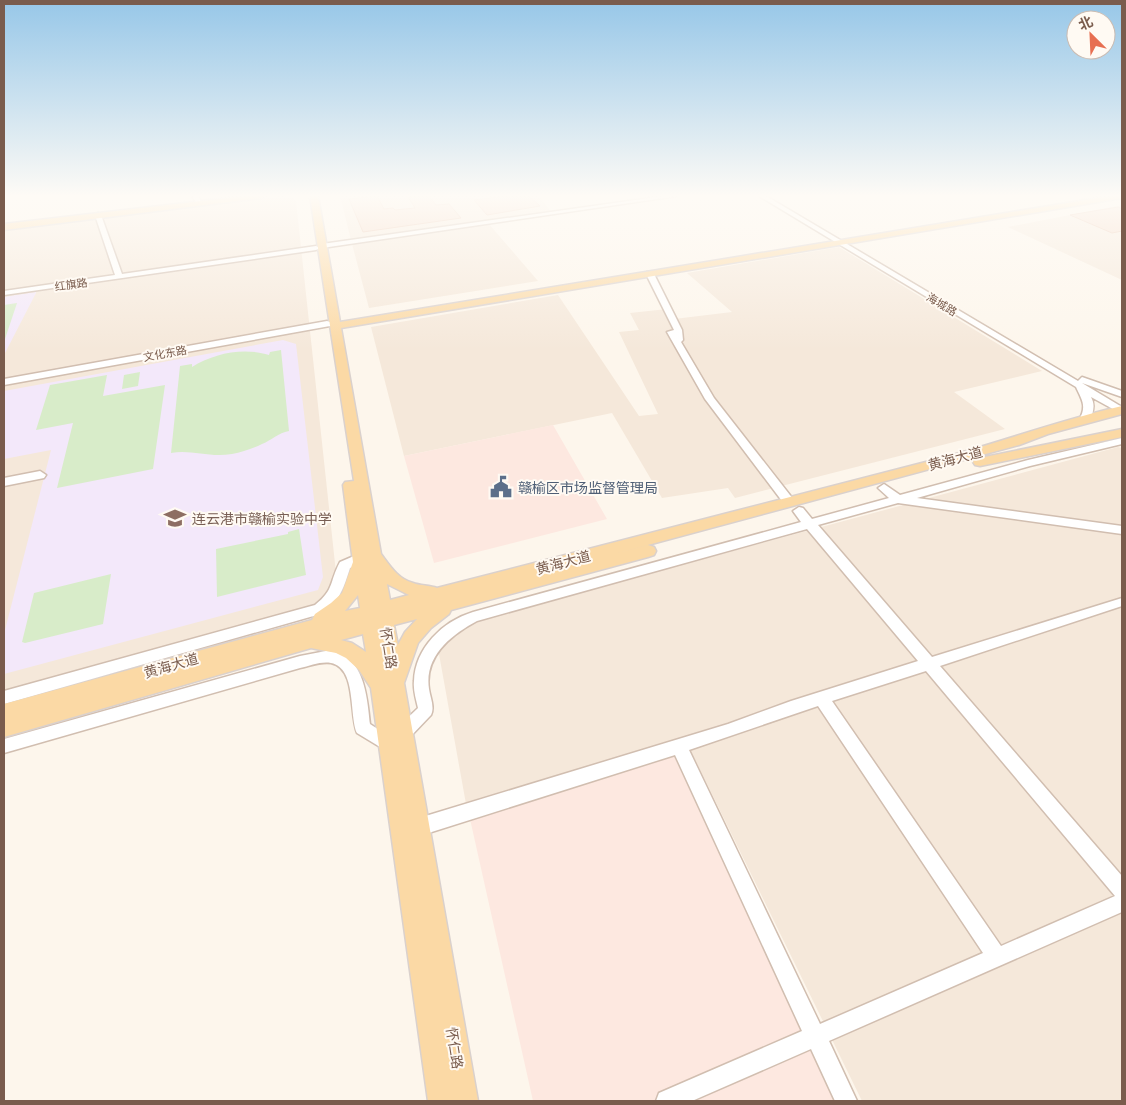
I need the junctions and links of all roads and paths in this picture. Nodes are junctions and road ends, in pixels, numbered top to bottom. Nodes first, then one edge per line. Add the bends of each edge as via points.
1 (319, 247) edge
2 (109, 248) edge
3 (315, 248) edge
4 (801, 248) edge
5 (803, 248) edge
6 (852, 248) edge
7 (650, 274) junction
8 (119, 276) junction
9 (4, 293) edge
10 (332, 325) junction
11 (671, 332) dead end
12 (680, 344) junction
13 (1071, 378) junction
14 (4, 382) edge
15 (1122, 404) edge
16 (1084, 420) junction
17 (1119, 436) edge
18 (40, 475) dead end
19 (4, 482) edge
20 (884, 488) junction
21 (898, 499) junction
22 (799, 512) junction
23 (1122, 530) edge
24 (367, 556) junction
25 (446, 598) junction
26 (1120, 602) dead end
27 (377, 616) junction
28 (308, 634) junction
29 (929, 663) junction
30 (389, 690) junction
31 (4, 698) edge
32 (821, 698) junction
33 (4, 713) edge
34 (4, 728) edge
35 (403, 733) junction
36 (4, 746) edge
37 (390, 746) junction
38 (679, 746) junction
39 (418, 826) junction
40 (1122, 890) edge
41 (1122, 902) edge
42 (997, 957) junction
43 (816, 1036) junction
44 (443, 1101) edge
45 (464, 1101) edge
46 (667, 1101) edge
47 (846, 1101) edge

1 - 10 main road, 怀仁路
2 - 8 street
3 - 8 street, 红旗路
4 - 10 main road
5 - 7 main road
6 - 13 street, 海城路
7 - 10 main road
7 - 12 street via 678,330
8 - 9 street, 红旗路
10 - 14 street, 文化东路
10 - 24 main road, 怀仁路
11 - 12 street
12 - 22 street via 710,399
13 - 15 street, 海城路
13 - 15 street via 1111,391
13 - 16 street via 1090,402
15 - 16 main road, 黄海大道
16 - 22 main road, 黄海大道 via 958,458
17 - 20 main road, 黄海大道 via 995,458
17 - 21 street
18 - 19 street
20 - 21 street
20 - 22 main road, 黄海大道
21 - 22 street
21 - 23 street
22 - 25 main road, 黄海大道
22 - 29 street
22 - 35 street via 456,625 436,641 422,668 420,681 426,710
24 - 25 main road via 397,584
24 - 27 main road, 怀仁路
24 - 28 main road via 345,602
24 - 31 street via 344,565 338,590 319,609
25 - 27 main road, 黄海大道
25 - 30 main road via 407,642
26 - 29 street
27 - 28 main road, 黄海大道
27 - 30 main road, 怀仁路
28 - 30 main road via 354,652
28 - 33 main road, 黄海大道 via 158,668
28 - 34 main road, 黄海大道
29 - 32 street
29 - 40 street
30 - 35 main road, 怀仁路
30 - 37 main road, 怀仁路
32 - 38 street
32 - 42 street
35 - 39 main road, 怀仁路
36 - 37 street via 322,658 337,658 351,670 358,688 363,728
37 - 44 main road, 怀仁路
38 - 39 street
38 - 43 street
39 - 45 main road, 怀仁路
41 - 42 street
42 - 43 street
43 - 46 street
43 - 47 street

